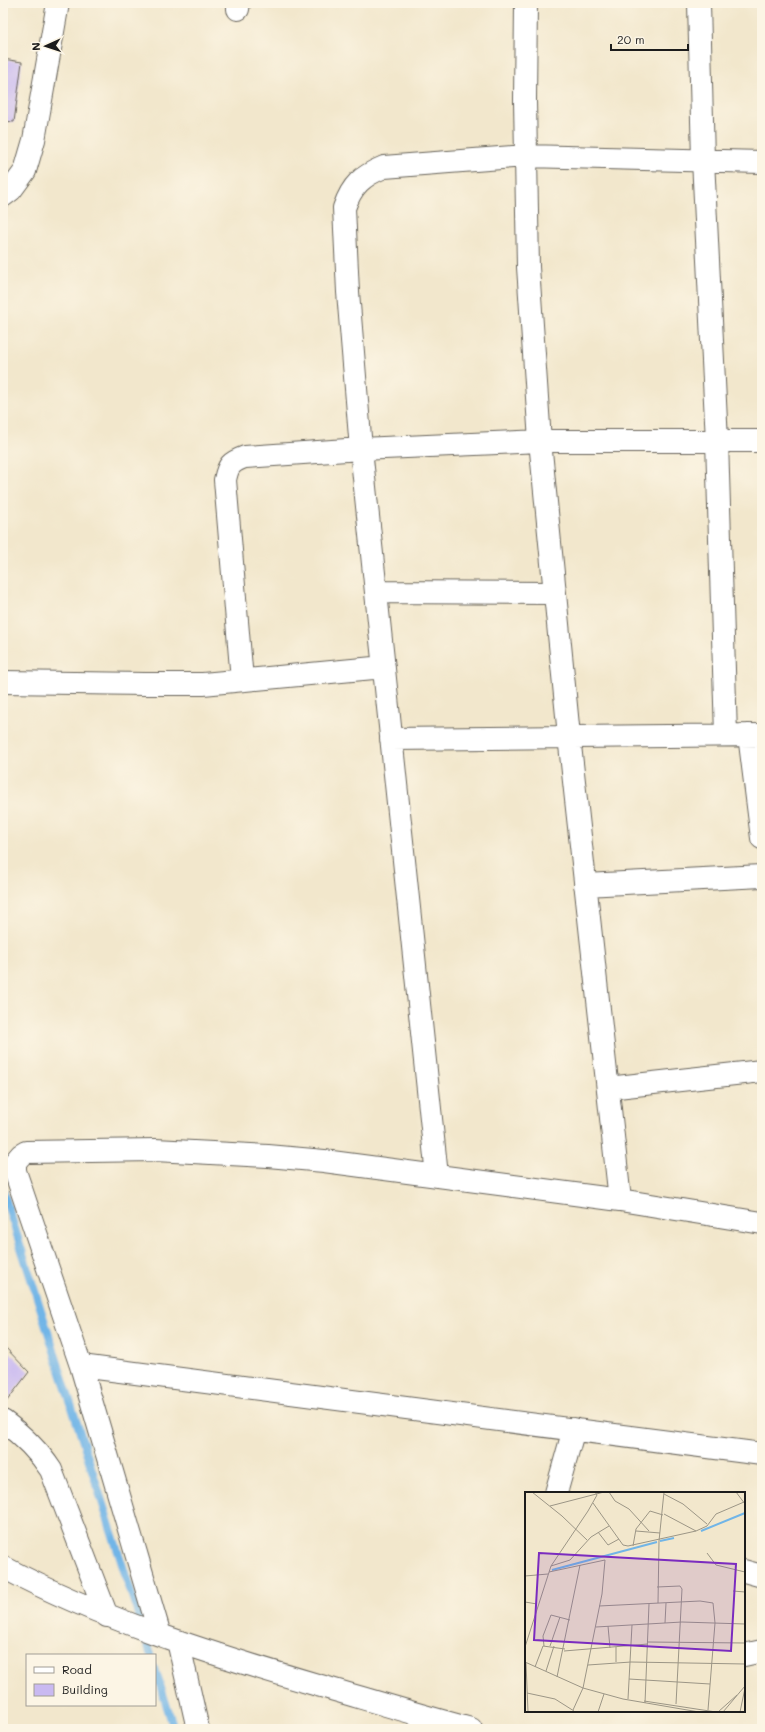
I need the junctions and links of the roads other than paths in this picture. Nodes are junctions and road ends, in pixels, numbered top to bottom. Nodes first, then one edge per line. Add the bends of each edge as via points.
1 (58, 3) edge
2 (526, 3) edge
3 (699, 3) edge
4 (526, 156) junction
5 (703, 160) junction
6 (762, 162) edge
7 (3, 196) edge
8 (540, 441) junction
9 (717, 441) junction
10 (762, 441) edge
11 (362, 449) junction
12 (376, 592) junction
13 (555, 593) junction
14 (384, 667) junction
15 (242, 680) junction
16 (3, 682) edge
17 (726, 735) junction
18 (755, 735) edge
19 (569, 736) junction
20 (391, 739) junction
21 (762, 838) edge
22 (762, 876) edge
23 (585, 885) junction
24 (762, 1071) edge
25 (608, 1088) junction
26 (437, 1176) junction
27 (620, 1200) junction
28 (762, 1223) edge
29 (81, 1366) junction
30 (3, 1421) edge
31 (574, 1429) junction
32 (762, 1454) edge
33 (556, 1492) edge
34 (3, 1567) edge
35 (745, 1571) edge
36 (762, 1576) edge
37 (107, 1616) junction
38 (169, 1638) junction
39 (762, 1651) edge
40 (745, 1655) edge
41 (445, 1726) edge
42 (198, 1729) edge
43 (471, 1729) edge

1 - 7 street via 34,140 25,171 11,190
2 - 4 street
3 - 5 street
4 - 5 street
4 - 8 street via 528,267
4 - 11 street via 384,167 357,183 348,196 344,208 348,292
5 - 6 street
5 - 9 street
8 - 9 street
8 - 11 street
8 - 13 street
9 - 10 street
9 - 17 street
11 - 12 street
11 - 15 street via 245,457 234,462 227,470 225,480
12 - 13 street
12 - 14 street
13 - 19 street
14 - 15 street
14 - 20 street
15 - 16 street via 203,684
17 - 18 street
17 - 19 street
18 - 21 street
19 - 20 street
19 - 23 street
20 - 26 street
22 - 23 street
23 - 25 street
24 - 25 street
25 - 27 street
26 - 27 street
26 - 29 street via 324,1161 253,1155 156,1150 26,1152 15,1162 15,1171
27 - 28 street
29 - 31 street
29 - 38 street
30 - 37 street via 40,1453 51,1470
31 - 32 street
31 - 33 street
34 - 37 street
35 - 36 street
37 - 38 street
38 - 41 street
38 - 42 street
39 - 40 street
41 - 43 street

